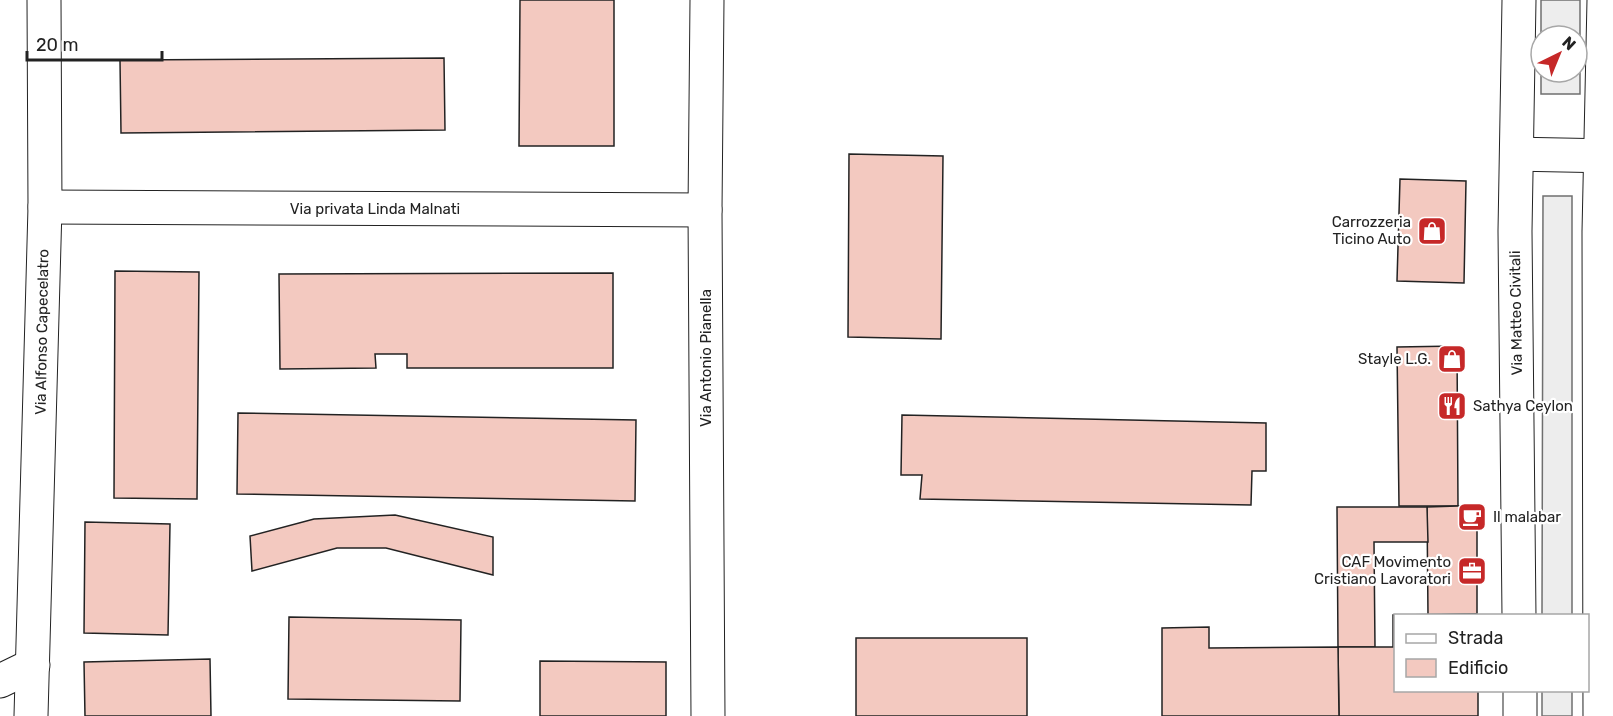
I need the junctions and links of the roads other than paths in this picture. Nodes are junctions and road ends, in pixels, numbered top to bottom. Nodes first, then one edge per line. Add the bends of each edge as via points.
1 (45, 0) edge
2 (707, 0) edge
3 (1520, 0) edge
4 (1604, 0) edge
5 (1517, 154) junction
6 (1607, 156) edge
7 (45, 207) junction
8 (705, 210) junction
9 (1519, 614) edge
10 (33, 665) junction
11 (0, 681) edge
12 (1520, 692) edge
13 (31, 716) edge
14 (708, 716) edge
15 (1520, 716) edge
16 (1600, 716) edge

1 - 7 street, Via Alfonso Capecelatro
2 - 8 street, Via Antonio Pianella
3 - 5 street, Via Matteo Civitali
4 - 6 street
5 - 6 street
5 - 9 street, Via Matteo Civitali
6 - 16 street via 1599,232
7 - 8 street, Via privata Linda Malnati
7 - 10 street, Via Alfonso Capecelatro
8 - 14 street, Via Antonio Pianella
10 - 11 street
10 - 13 street, Via Alfonso Capecelatro
12 - 15 street

